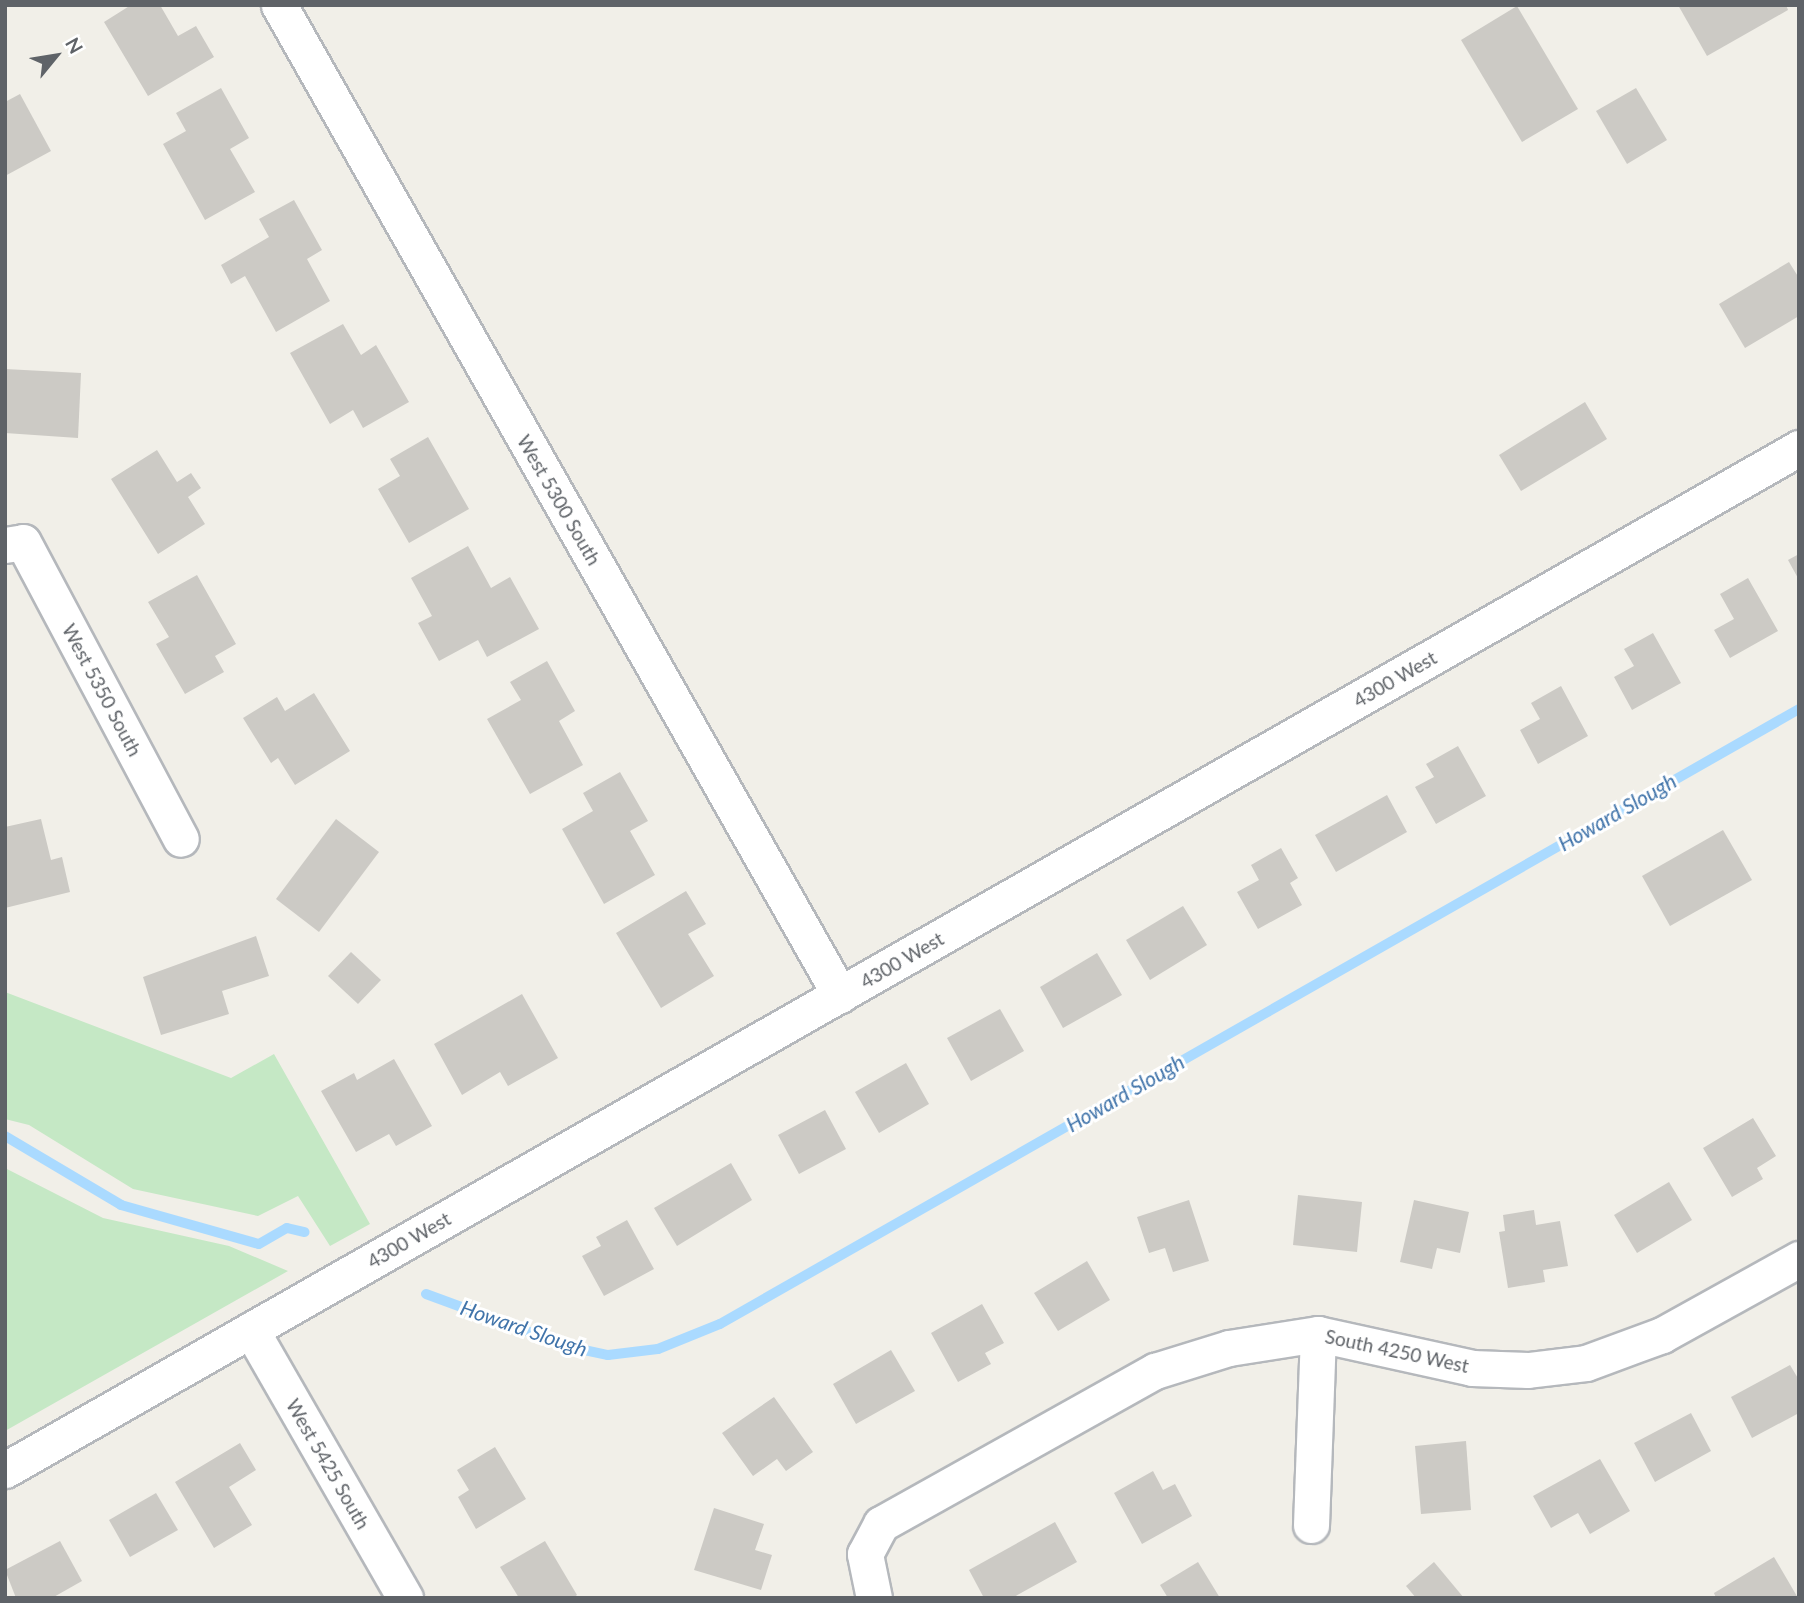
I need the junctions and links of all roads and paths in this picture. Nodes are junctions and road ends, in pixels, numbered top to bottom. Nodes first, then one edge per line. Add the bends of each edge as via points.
1 (279, 5) edge
2 (1799, 448) edge
3 (14, 543) edge
4 (181, 839) dead end
5 (841, 995) junction
6 (1799, 1259) edge
7 (251, 1330) junction
8 (1318, 1334) junction
9 (5, 1471) edge
10 (1311, 1525) dead end
11 (405, 1598) edge
12 (874, 1598) edge

1 - 5 street, West 5300 South
2 - 5 street, 4300 West
3 - 4 street, West 5350 South
5 - 7 street, 4300 West
6 - 8 street, South 4250 West via 1662,1335 1586,1363 1528,1370 1472,1368
7 - 9 street, 4300 West
7 - 11 street, West 5425 South
8 - 10 street
8 - 12 street, South 4250 West via 1229,1349 1155,1371 881,1524 865,1554

